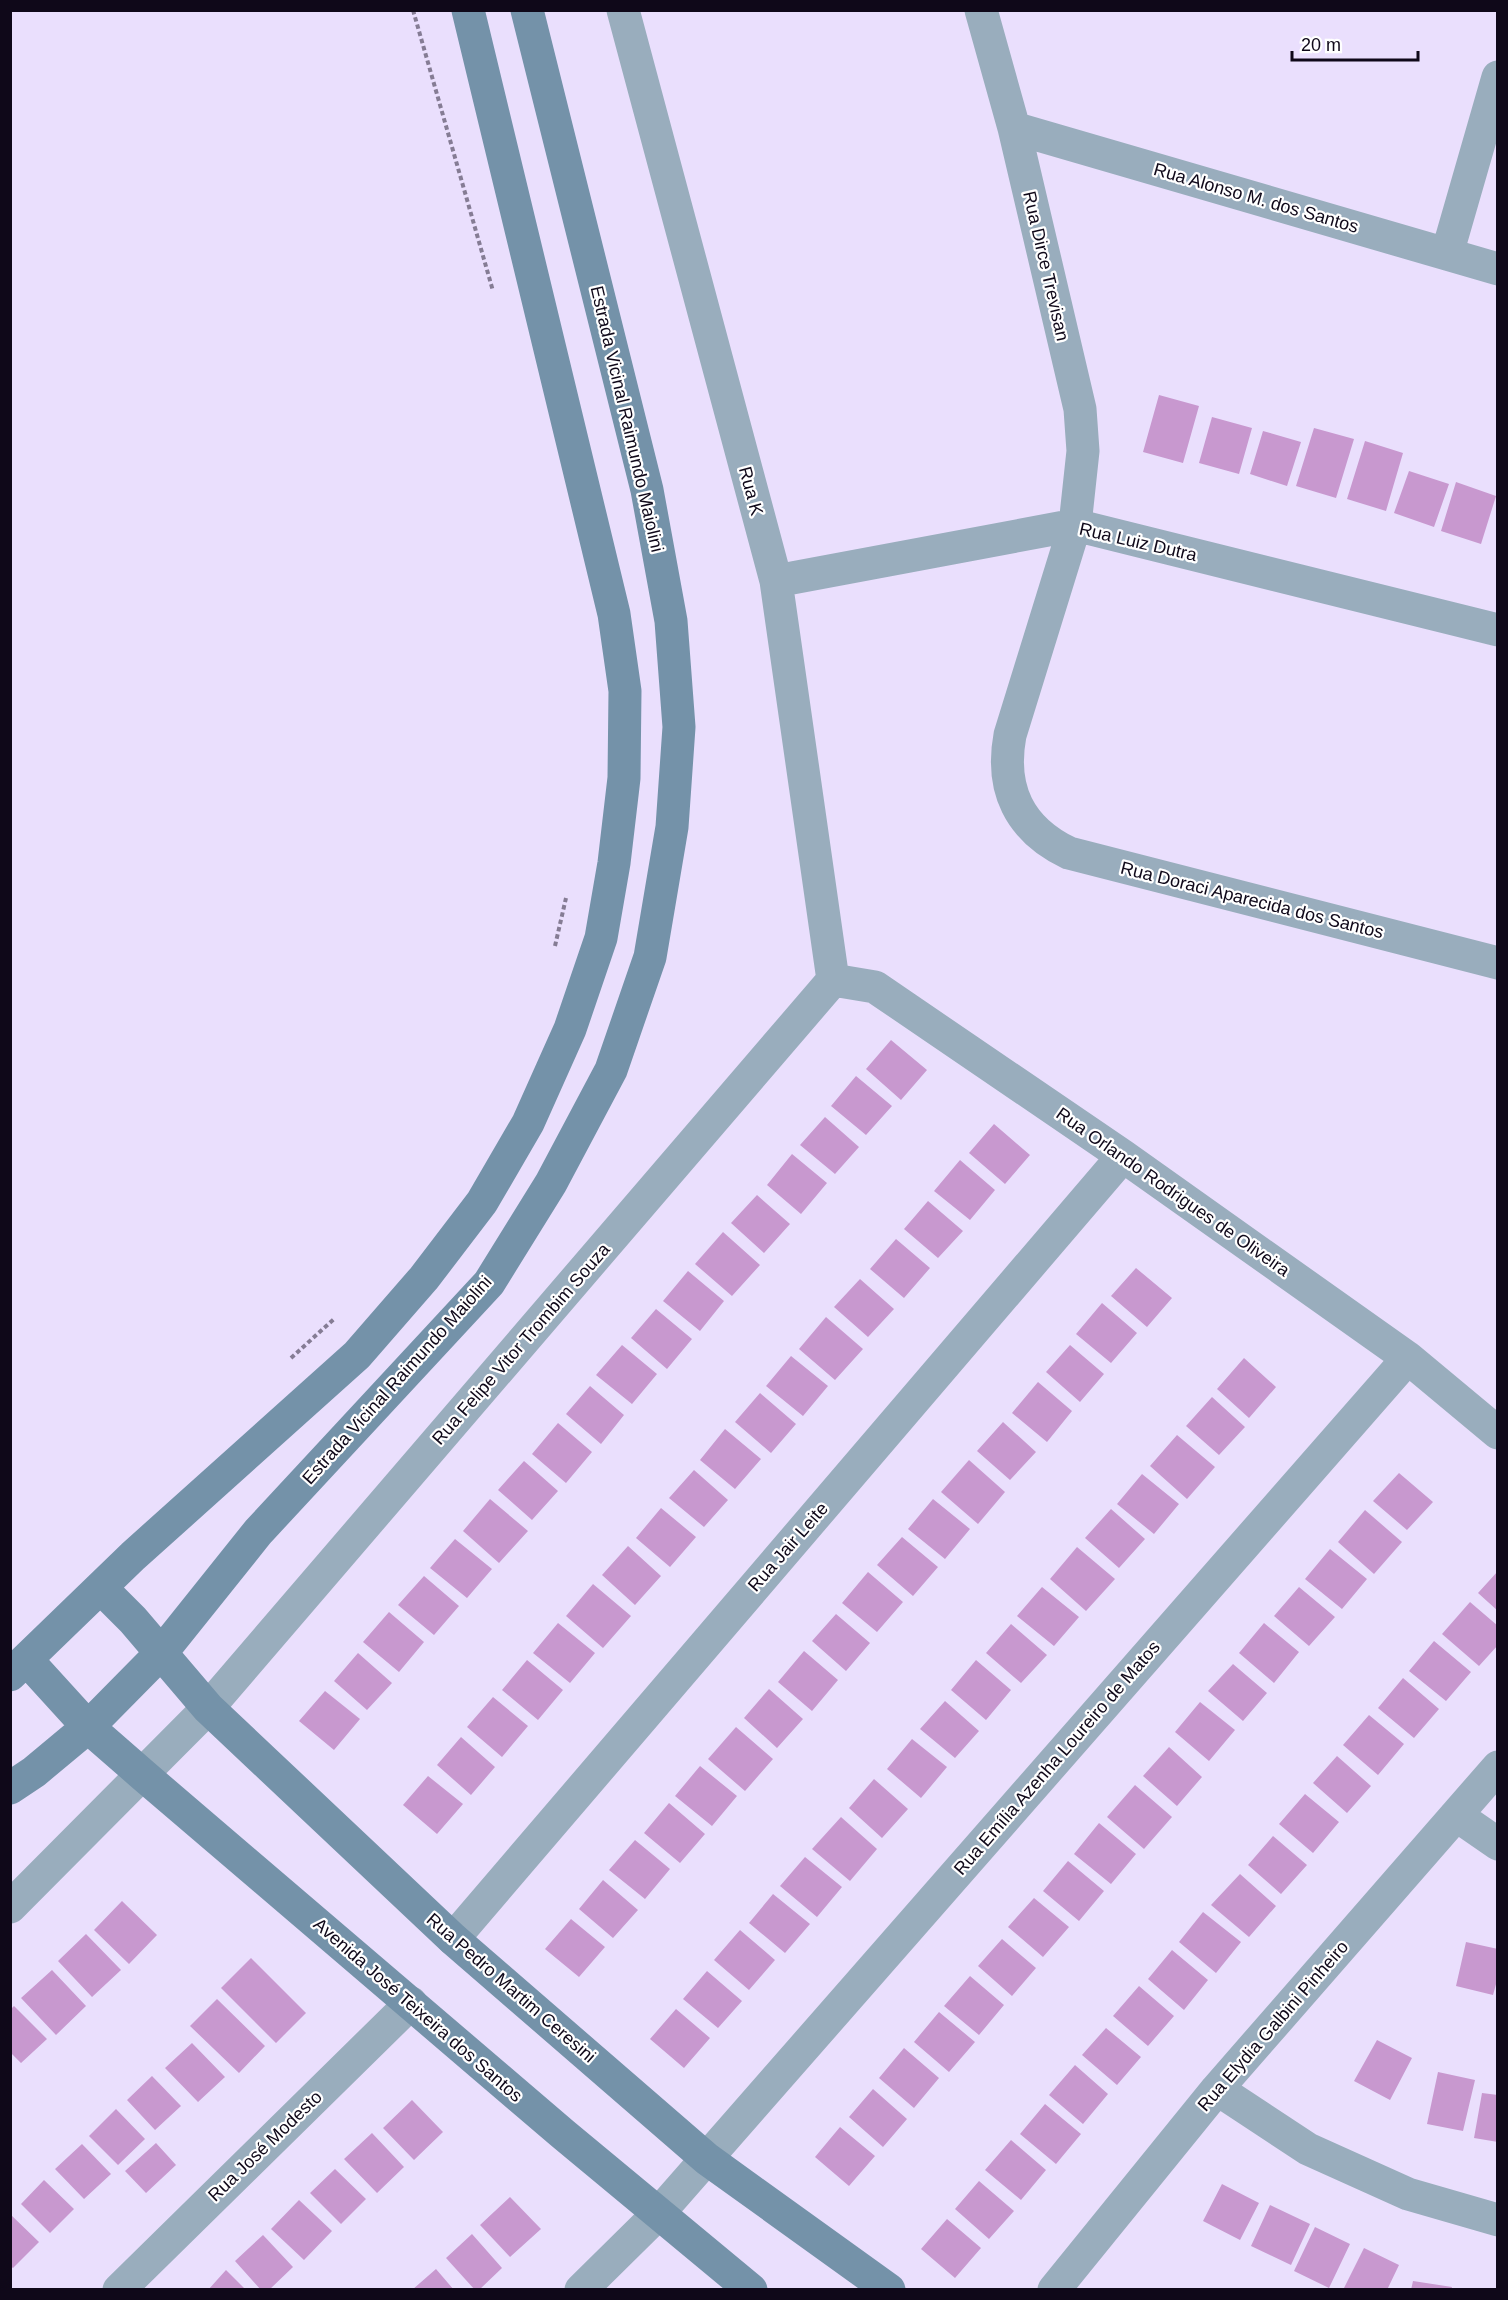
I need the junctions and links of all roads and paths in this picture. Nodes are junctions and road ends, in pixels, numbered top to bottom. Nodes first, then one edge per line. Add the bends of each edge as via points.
1 (413, 10) edge
2 (468, 10) edge
3 (527, 10) edge
4 (623, 10) edge
5 (981, 10) edge
6 (1497, 76) edge
7 (1014, 128) junction
8 (1447, 254) junction
9 (1497, 269) edge
10 (494, 295) dead end
11 (1075, 525) junction
12 (776, 581) junction
13 (1497, 630) edge
14 (1020, 812) joint
15 (567, 894) dead end
16 (554, 949) dead end
17 (1497, 963) edge
18 (833, 980) junction
19 (1123, 1156) junction
20 (334, 1318) dead end
21 (1408, 1358) junction
22 (291, 1359) dead end
23 (1497, 1433) edge
24 (101, 1588) junction
25 (162, 1652) junction
26 (16, 1665) edge
27 (208, 1708) junction
28 (88, 1727) junction
29 (1497, 1767) edge
30 (143, 1776) junction
31 (10, 1788) edge
32 (1456, 1815) junction
33 (1497, 1844) edge
34 (10, 1907) edge
35 (453, 1939) junction
36 (411, 2003) junction
37 (1216, 2090) junction
38 (707, 2158) junction
39 (658, 2214) junction
40 (1497, 2220) edge
41 (119, 2289) edge
42 (581, 2289) edge
43 (751, 2289) edge
44 (889, 2289) edge
45 (1054, 2289) edge

1 - 10 path
2 - 24 main road via 611,602 624,680 624,778 601,938 570,1029 528,1123 475,1211 424,1278 357,1355
3 - 25 main road, Estrada Vicinal Raimundo Maiolini via 647,490 671,621 680,727 672,827 650,957 611,1070 550,1183 489,1283 258,1532
4 - 12 street, Rua K
5 - 7 street, Rua Dirce Trevisan
6 - 8 street
7 - 8 street, Rua Alonso M. dos Santos
7 - 11 street, Rua Dirce Trevisan via 1080,409 1083,451
8 - 9 street, Rua Alonso M. dos Santos
11 - 12 street, Rua Luiz Dutra
11 - 13 street, Rua Luiz Dutra
11 - 14 street, Rua Dirce Trevisan via 1008,743 1008,782
12 - 18 street, Rua K
14 - 17 street, Rua Doraci Aparecida dos Santos via 1041,836 1069,853
15 - 16 path
18 - 19 street, Rua Orlando Rodrigues de Oliveira via 875,987
18 - 27 street, Rua Felipe Vitor Trombim Souza
19 - 21 street, Rua Orlando Rodrigues de Oliveira
19 - 35 street, Rua Jair Leite
20 - 22 path
21 - 23 street, Rua Orlando Rodrigues de Oliveira
21 - 38 street, Rua Emília Azenha Loureiro de Matos
24 - 25 main road, Rua Pedro Martim Ceresini
24 - 26 main road
25 - 27 main road, Rua Pedro Martim Ceresini
25 - 28 main road, Estrada Vicinal Raimundo Maiolini
26 - 28 main road, Avenida José Teixeira dos Santos
27 - 30 street, Rua Felipe Vitor Trombim Souza
27 - 35 main road, Rua Pedro Martim Ceresini
28 - 30 main road, Avenida José Teixeira dos Santos
28 - 31 main road, Estrada Vicinal Raimundo Maiolini
29 - 32 street, Rua Elydia Galbini Pinheiro
30 - 34 street, Rua Felipe Vitor Trombim Souza
30 - 36 main road, Avenida José Teixeira dos Santos
32 - 33 street
32 - 37 street, Rua Elydia Galbini Pinheiro
35 - 38 main road, Rua Pedro Martim Ceresini
36 - 39 main road, Avenida José Teixeira dos Santos
36 - 41 street, Rua José Modesto
37 - 40 street via 1308,2149 1408,2194
37 - 45 street, Rua Elydia Galbini Pinheiro
38 - 39 street, Rua Emília Azenha Loureiro de Matos
38 - 44 main road, Rua Pedro Martim Ceresini
39 - 42 street, Rua Emília Azenha Loureiro de Matos
39 - 43 main road, Avenida José Teixeira dos Santos

